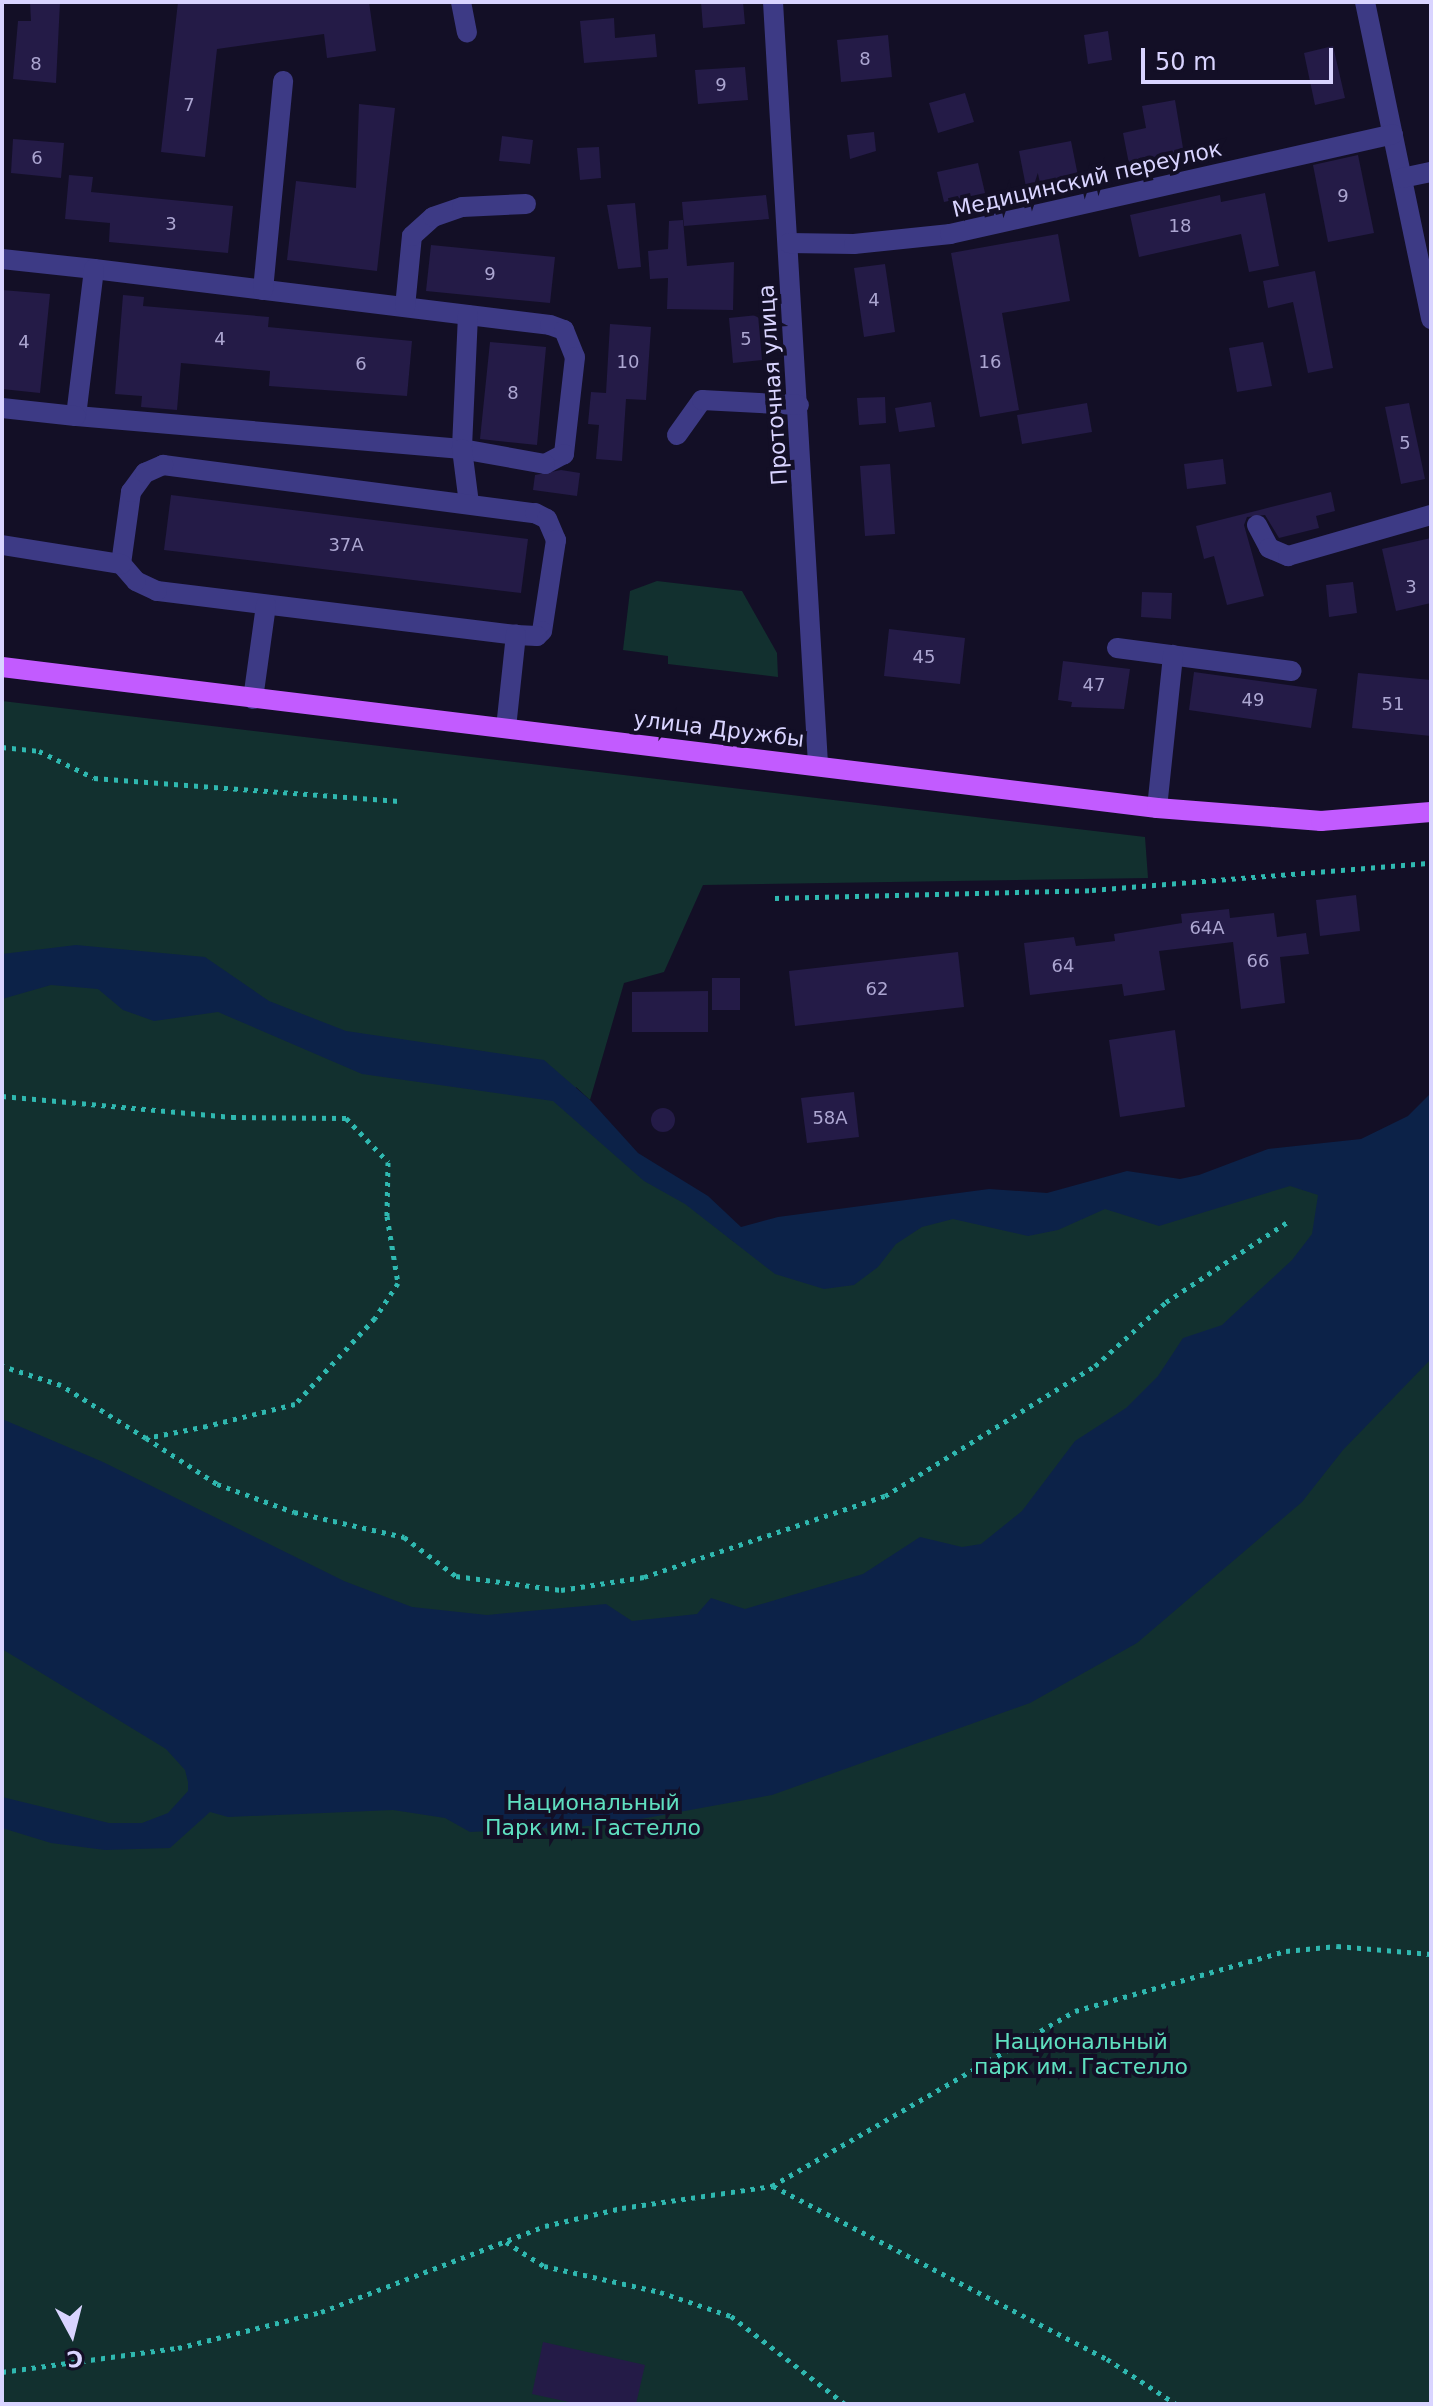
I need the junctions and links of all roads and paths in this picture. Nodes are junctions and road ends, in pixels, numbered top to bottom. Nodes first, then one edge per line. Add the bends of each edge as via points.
1 (461, 2) edge
2 (773, 2) edge
3 (1365, 2) edge
4 (467, 32) dead end
5 (283, 81) dead end
6 (1393, 134) junction
7 (1431, 172) edge
8 (1402, 178) junction
9 (526, 204) dead end
10 (789, 243) junction
11 (2, 259) edge
12 (94, 269) junction
13 (263, 290) junction
14 (405, 307) junction
15 (468, 315) junction
16 (1431, 319) edge
17 (799, 405) junction
18 (2, 408) edge
19 (76, 416) junction
20 (677, 435) dead end
21 (462, 449) junction
22 (469, 504) junction
23 (1431, 515) edge
24 (1257, 525) dead end
25 (2, 545) edge
26 (121, 564) junction
27 (266, 605) junction
28 (516, 635) junction
29 (1117, 648) dead end
30 (1173, 655) junction
31 (2, 667) edge
32 (1291, 671) dead end
33 (253, 699) junction
34 (506, 728) junction
35 (2, 747) edge
36 (818, 765) junction
37 (399, 801) dead end
38 (1157, 808) junction
39 (1431, 812) edge
40 (1431, 863) edge
41 (775, 898) dead end
42 (2, 1096) edge
43 (1289, 1221) dead end
44 (2, 1366) edge
45 (146, 1438) junction
46 (1431, 1954) edge
47 (772, 2186) junction
48 (506, 2242) junction
49 (2, 2372) edge
50 (845, 2404) edge
51 (1176, 2404) edge

1 - 4 street
2 - 10 street, Проточная улица
3 - 6 street
5 - 13 street
6 - 8 street
6 - 10 street, Медицинский переулок via 950,234 854,244
7 - 8 street
8 - 16 street
9 - 14 street via 462,207 433,217 412,236
10 - 17 street, Проточная улица
11 - 12 street
12 - 13 street
12 - 19 street
13 - 14 street
14 - 15 street
15 - 21 street
15 - 21 street via 564,330 575,357 568,443 556,462
17 - 20 street via 702,400
17 - 36 street, Проточная улица
18 - 19 street
19 - 21 street
21 - 22 street
22 - 26 street via 163,465 145,473 131,492
22 - 28 street via 535,513 554,529 545,624 537,636
23 - 24 street via 1288,556 1269,548
25 - 26 street
26 - 27 street via 136,581 157,591
27 - 28 street
27 - 33 street
28 - 34 street
29 - 30 street
30 - 32 street
30 - 38 street
31 - 33 main road, улица Дружбы
33 - 34 main road, улица Дружбы
34 - 36 main road, улица Дружбы
35 - 37 path via 39,751 94,778
36 - 38 main road, улица Дружбы
38 - 39 main road, улица Дружбы via 1321,821
40 - 41 path via 1092,890
42 - 45 path via 232,1117 346,1118 388,1162 387,1216 398,1283 375,1318 295,1404
43 - 45 path via 1166,1302 1095,1366 885,1496 644,1577 561,1590 456,1576 404,1537 294,1512 217,1484
44 - 45 path via 61,1385
46 - 47 path via 1337,1946 1286,1951 1075,2011
47 - 48 path via 622,2208
47 - 51 path via 1107,2359
48 - 49 path via 321,2312 178,2348
48 - 50 path via 544,2266 660,2292 731,2316

